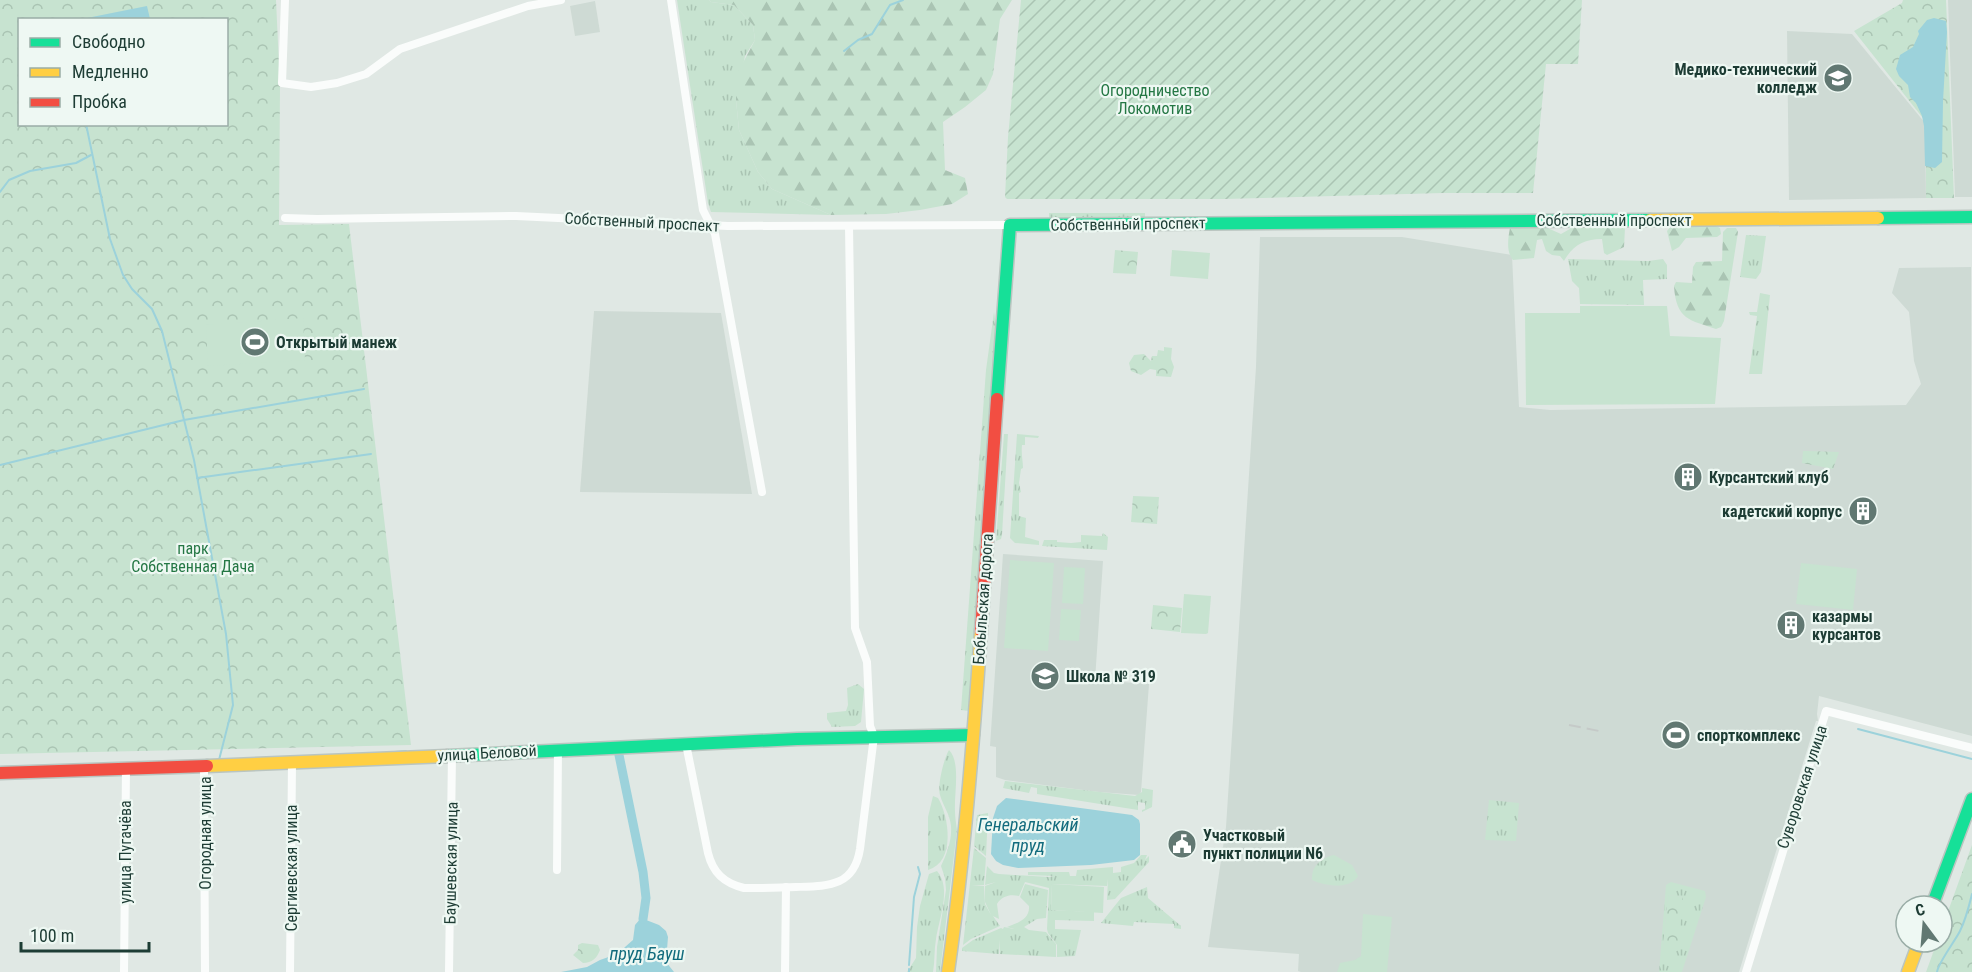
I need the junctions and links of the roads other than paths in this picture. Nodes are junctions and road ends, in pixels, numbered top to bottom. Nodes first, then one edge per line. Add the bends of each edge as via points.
1 (285, 0) edge
2 (561, 0) edge
3 (671, 0) edge
4 (1972, 216) edge
5 (285, 218) dead end
6 (709, 225) junction
7 (1010, 225) junction
8 (849, 226) junction
9 (762, 492) dead end
10 (973, 735) junction
11 (874, 736) junction
12 (686, 744) junction
13 (1972, 748) edge
14 (558, 749) junction
15 (452, 754) junction
16 (292, 763) junction
17 (204, 766) junction
18 (126, 768) junction
19 (0, 773) edge
20 (1972, 799) edge
21 (557, 870) dead end
22 (786, 887) junction
23 (1936, 894) edge
24 (1915, 954) edge
25 (124, 972) edge
26 (205, 972) edge
27 (290, 972) edge
28 (449, 972) edge
29 (784, 972) edge
30 (948, 972) edge
31 (1746, 972) edge
32 (1908, 972) edge

1 - 2 street via 282,83 312,87 366,74 400,49 528,6
3 - 6 street via 703,210
4 - 7 street, Собственный проспект
5 - 6 street, Собственный проспект via 516,216
6 - 8 street, Собственный проспект
6 - 9 street via 715,234
7 - 8 street, Собственный проспект
7 - 10 street, Бобыльская дорога
8 - 11 street via 855,628 867,662 870,726
10 - 11 street, улица Беловой
10 - 30 street, Бобыльская дорога via 962,868
11 - 12 street, улица Беловой
11 - 22 street via 856,864 846,877 832,885
12 - 14 street, улица Беловой
12 - 22 street via 708,853 717,875 744,888
13 - 31 street, Суворовская улица via 1826,711
14 - 15 street, улица Беловой
14 - 21 street
15 - 16 street, улица Беловой
15 - 28 street, Баушевская улица
16 - 17 street, улица Беловой
16 - 27 street, Сергиевская улица
17 - 18 street, улица Беловой
17 - 26 street, Огородная улица
18 - 19 street, улица Беловой
18 - 25 street, улица Пугачёва
20 - 23 street
22 - 29 street
24 - 32 street

